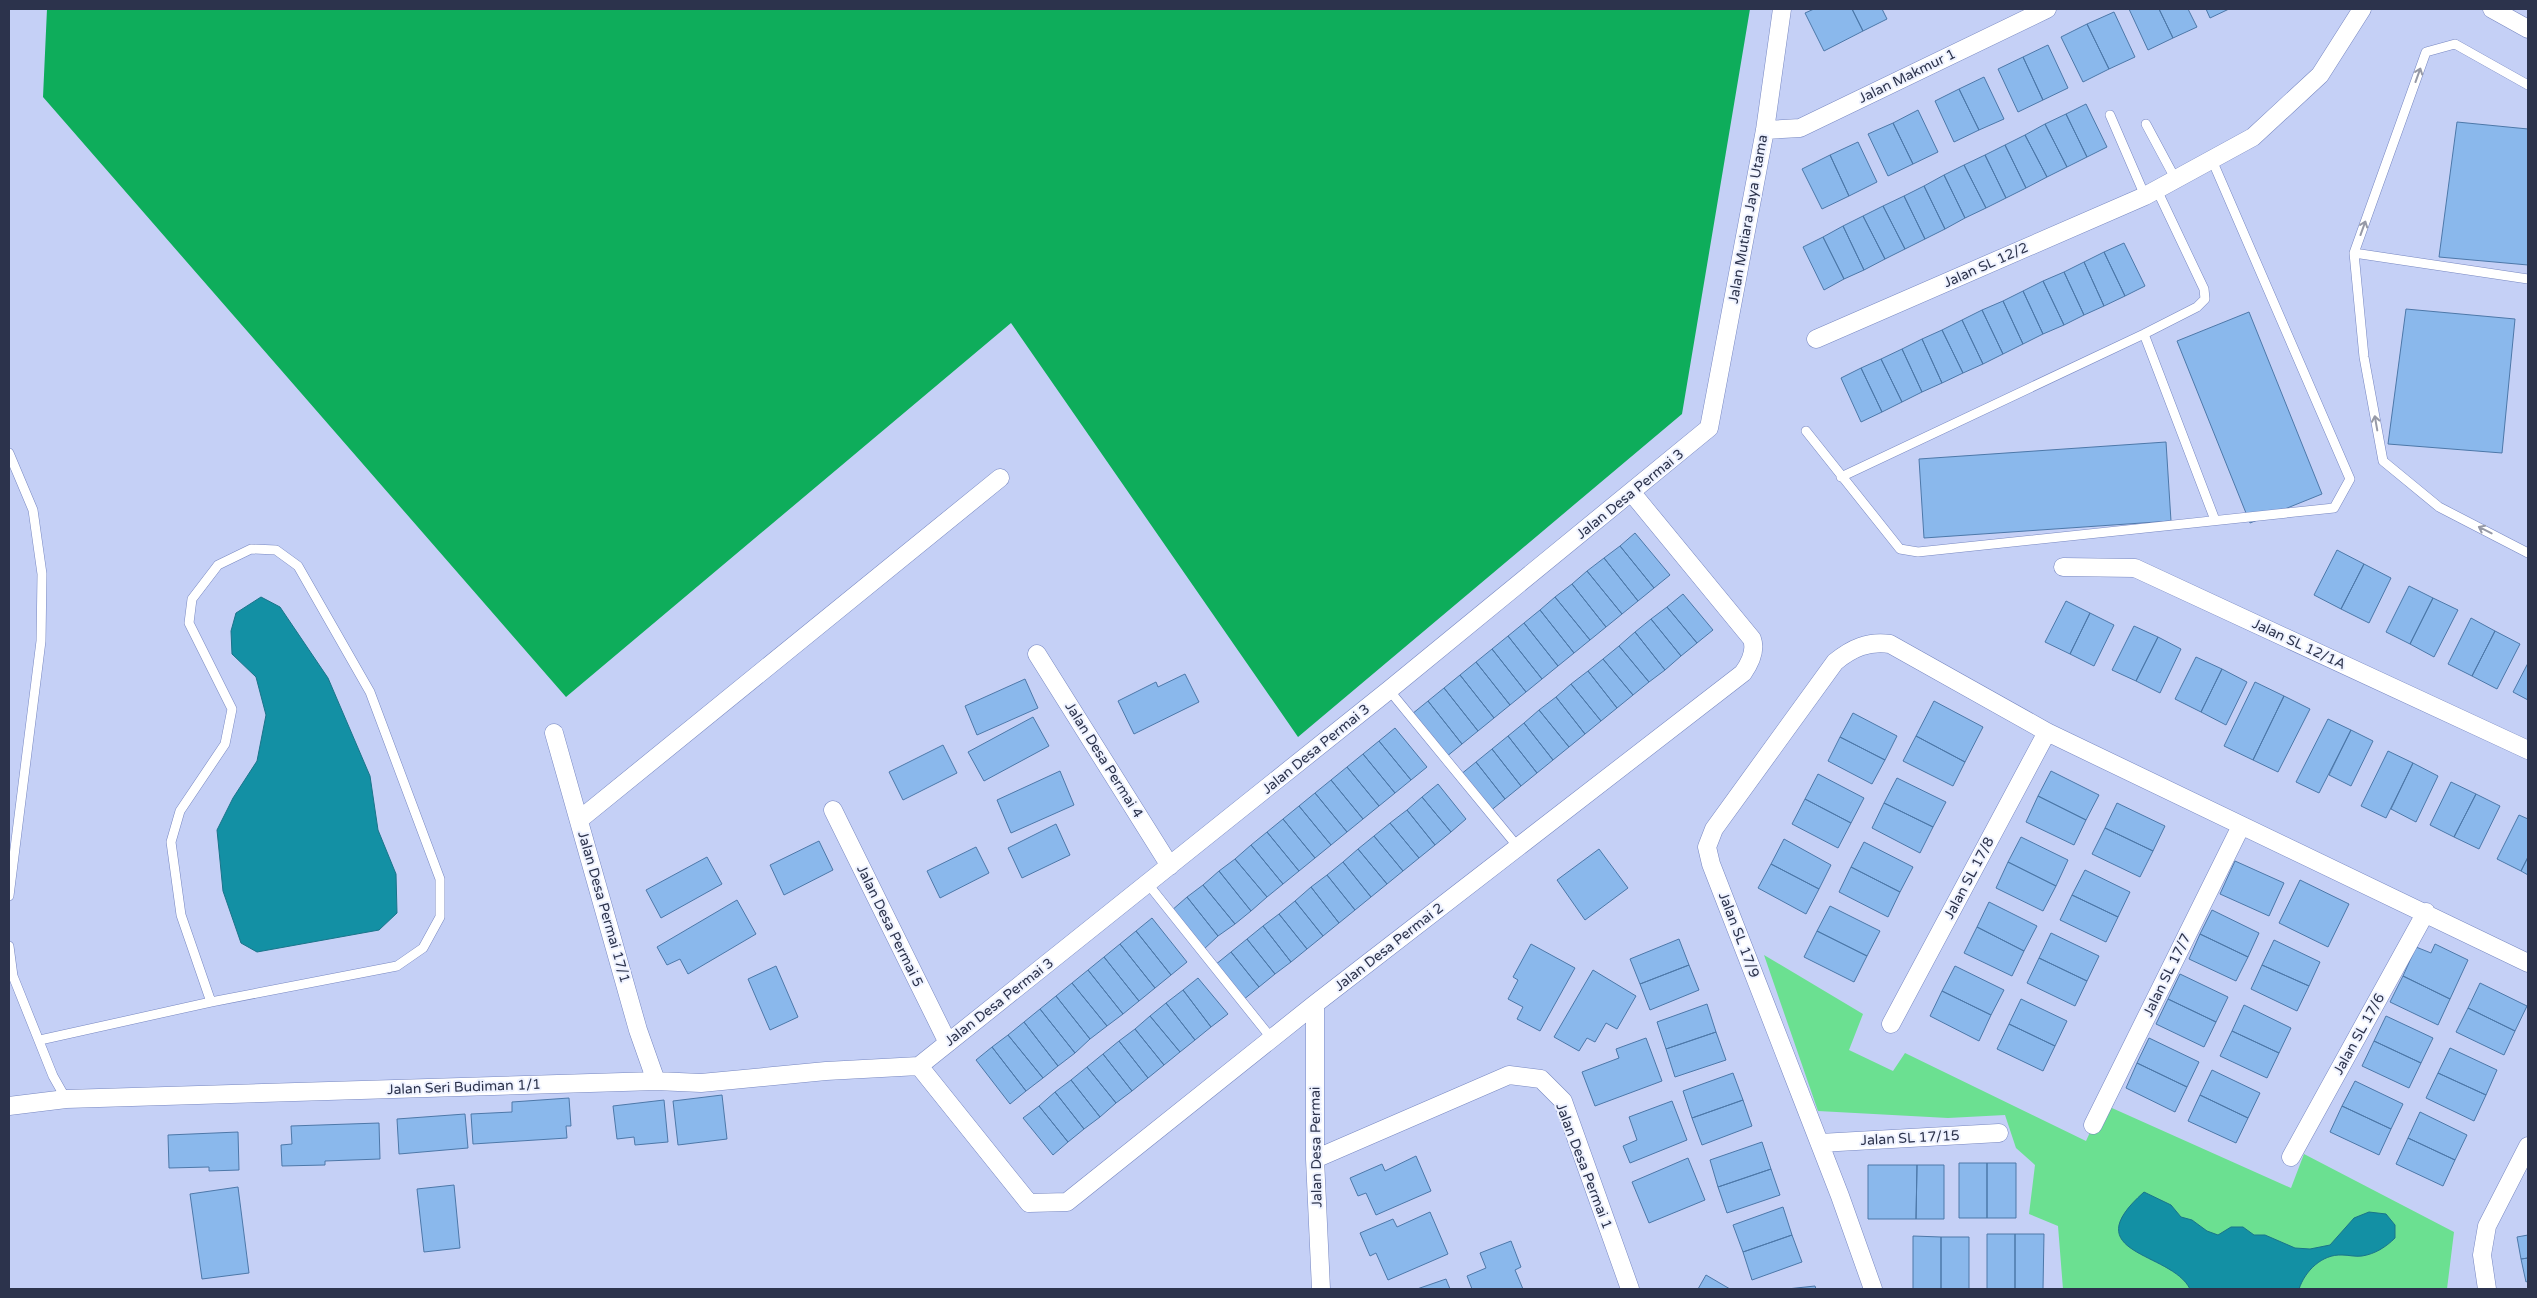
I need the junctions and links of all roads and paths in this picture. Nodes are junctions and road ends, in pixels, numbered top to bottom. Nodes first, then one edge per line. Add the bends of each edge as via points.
1 (1782, 9) edge
2 (2047, 9) edge
3 (2362, 9) edge
4 (2492, 9) edge
5 (2528, 29) edge
6 (2528, 85) edge
7 (2110, 115) dead end
8 (2146, 124) dead end
9 (1764, 130) junction
10 (2212, 160) junction
11 (2176, 180) junction
12 (2151, 193) junction
13 (2354, 253) junction
14 (2528, 279) edge
15 (2144, 334) junction
16 (1816, 339) dead end
17 (1709, 428) joint
18 (1806, 432) dead end
19 (9, 453) edge
20 (1841, 477) junction
21 (1000, 478) dead end
22 (1632, 493) junction
23 (2215, 520) junction
24 (2528, 553) edge
25 (2063, 567) dead end
26 (1037, 654) dead end
27 (1389, 690) junction
28 (2047, 732) junction
29 (554, 733) dead end
30 (2528, 750) edge
31 (833, 810) dead end
32 (579, 820) junction
33 (2241, 826) junction
34 (1518, 847) junction
35 (1170, 866) junction
36 (1148, 884) junction
37 (9, 896) edge
38 (2426, 912) junction
39 (9, 946) edge
40 (2528, 962) edge
41 (211, 1002) junction
42 (1315, 1004) junction
43 (1892, 1024) dead end
44 (1272, 1038) junction
45 (40, 1040) junction
46 (948, 1043) junction
47 (919, 1066) junction
48 (656, 1081) junction
49 (66, 1099) junction
50 (9, 1106) edge
51 (2093, 1125) dead end
52 (1999, 1132) dead end
53 (1820, 1143) junction
54 (2528, 1146) edge
55 (2291, 1157) dead end
56 (1315, 1159) junction
57 (1321, 1289) edge
58 (1630, 1289) edge
59 (1873, 1289) edge
60 (2487, 1289) edge

1 - 9 street, Jalan Mutiara Jaya Utama
2 - 9 street, Jalan Makmur 1 via 1800,128
3 - 10 street, Jalan SL 12/2 via 2320,75 2253,137
4 - 5 street
13 -> 6 lane via 2426,52 2455,44
7 - 12 lane
8 - 11 lane
9 - 17 street, Jalan Mutiara Jaya Utama
10 - 11 street, Jalan SL 12/2
10 - 23 lane via 2350,479 2334,508
11 - 12 street, Jalan SL 12/2
12 - 15 lane via 2204,289 2205,299
12 - 16 street, Jalan SL 12/2
13 - 14 lane
24 -> 13 lane via 2439,507 2383,461 2364,357
15 - 20 lane
15 - 23 lane
17 - 22 street, Jalan Desa Permai 3
18 - 20 lane
19 - 37 lane via 33,510 42,574 41,640
20 - 23 lane via 1900,549 1918,552
21 - 32 street
22 - 27 street, Jalan Desa Permai 3
22 - 34 street, Jalan Desa Permai 2 via 1752,638 1752,654 1743,672
25 - 30 street, Jalan SL 12/1A via 2135,568
26 - 35 street, Jalan Desa Permai 4
27 - 34 lane
27 - 35 street, Jalan Desa Permai 3
28 - 33 street
28 - 43 street, Jalan SL 17/8
28 - 53 street, Jalan SL 17/9 via 1890,644 1860,646 1835,662 1714,829 1707,847 1711,864
29 - 32 street, Jalan Desa Permai 17/1
31 - 46 street, Jalan Desa Permai 5
32 - 48 street, Jalan Desa Permai 17/1 via 638,1030
33 - 38 street
33 - 51 street, Jalan SL 17/7
34 - 42 street, Jalan Desa Permai 2
35 - 36 street, Jalan Desa Permai 3
36 - 44 lane
36 - 46 street, Jalan Desa Permai 3
38 - 40 street
38 - 55 street, Jalan SL 17/6
39 - 45 lane via 13,976
41 - 41 lane via 397,966 423,948 440,917 440,880 370,692 298,566 276,550 251,549 218,566 192,599 189,622 232,708 225,744 180,811 171,842 181,915
41 - 45 lane
42 - 44 street, Jalan Desa Permai 2
42 - 56 street, Jalan Desa Permai
44 - 47 street, Jalan Desa Permai 2 via 1067,1202 1029,1203
45 - 49 lane via 53,1076
46 - 47 street, Jalan Desa Permai 3
47 - 48 street, Jalan Seri Budiman 1/1 via 701,1083
48 - 49 street, Jalan Seri Budiman 1/1
49 - 50 street, Jalan Seri Budiman 1/1
52 - 53 street, Jalan SL 17/15
53 - 59 street, Jalan SL 17/9
54 - 60 street via 2487,1226 2482,1256
56 - 57 street, Jalan Desa Permai
56 - 58 street, Jalan Desa Permai 1 via 1509,1075 1541,1079 1563,1102

